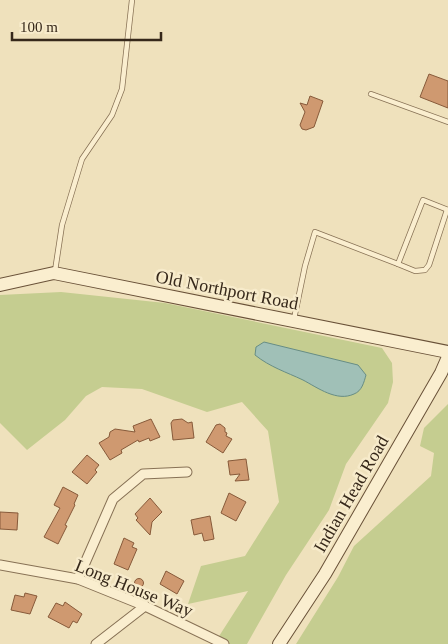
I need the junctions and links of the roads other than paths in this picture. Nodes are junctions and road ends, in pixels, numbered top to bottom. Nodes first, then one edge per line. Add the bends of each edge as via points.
1 (132, 0) edge
2 (371, 94) dead end
3 (448, 122) edge
4 (448, 210) edge
5 (398, 264) junction
6 (54, 273) junction
7 (0, 285) edge
8 (294, 322) junction
9 (448, 352) edge
10 (448, 357) edge
11 (187, 472) dead end
12 (0, 565) edge
13 (78, 579) junction
14 (145, 606) junction
15 (96, 644) edge
16 (224, 644) edge
17 (279, 644) edge

1 - 6 lane via 122,89 112,115 82,159 62,225
2 - 3 lane
4 - 5 lane via 425,270 415,272
4 - 5 lane via 423,200
5 - 8 lane via 316,232 305,266
6 - 7 main road, Old Northport Road
6 - 8 main road, Old Northport Road
8 - 9 main road, Old Northport Road
10 - 17 main road, Indian Head Road via 325,574
11 - 13 street via 144,474 113,499
12 - 13 street, Long House Way
13 - 14 street, Long House Way
14 - 15 street
14 - 16 street, Long House Way

